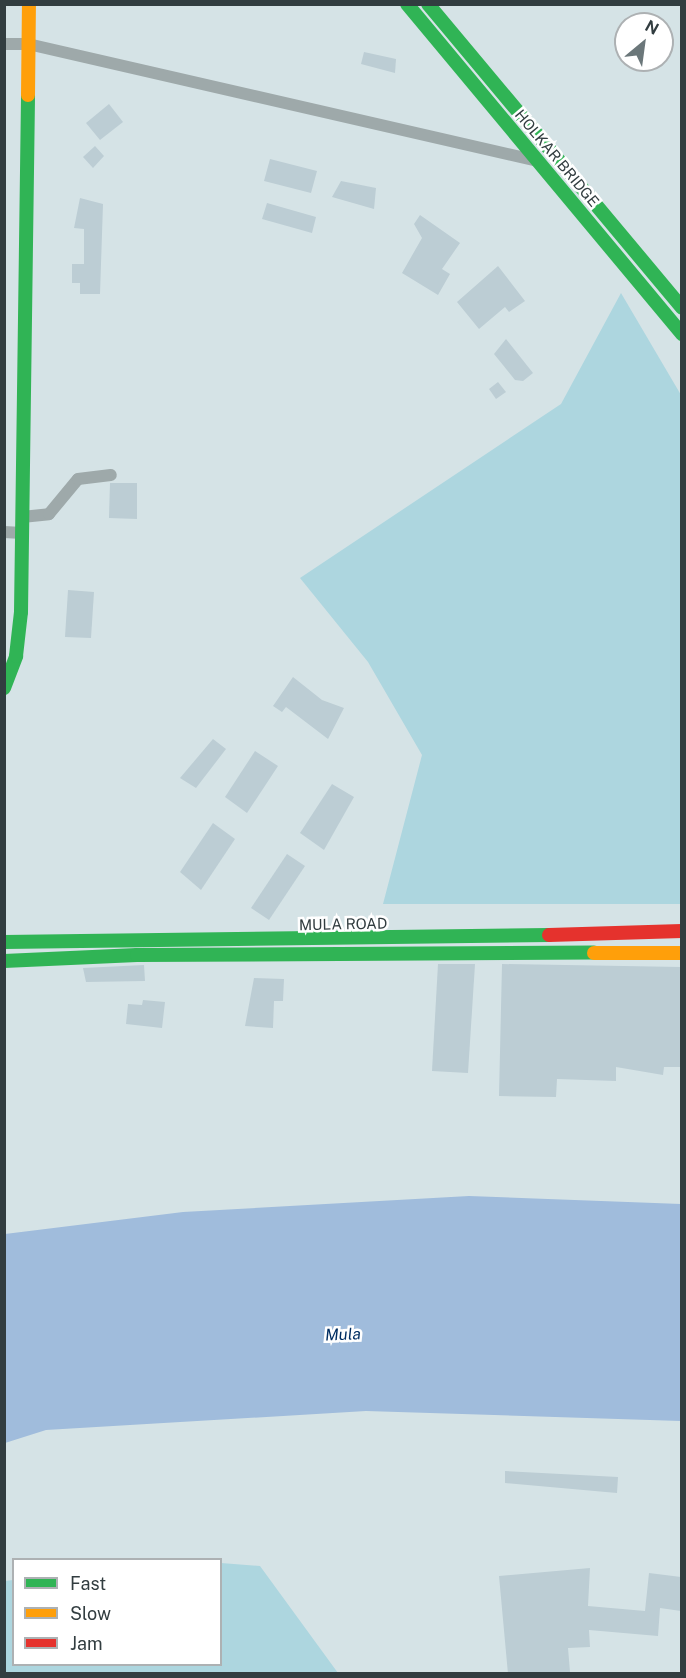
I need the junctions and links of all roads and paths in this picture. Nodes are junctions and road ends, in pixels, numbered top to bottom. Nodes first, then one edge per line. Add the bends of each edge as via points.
1 (29, 4) edge
2 (407, 4) edge
3 (428, 4) edge
4 (4, 44) edge
5 (28, 44) junction
6 (551, 152) junction
7 (538, 161) junction
8 (681, 308) edge
9 (681, 334) edge
10 (111, 476) dead end
11 (22, 517) junction
12 (4, 532) edge
13 (22, 533) junction
14 (4, 688) edge
15 (681, 931) edge
16 (606, 932) junction
17 (69, 940) junction
18 (173, 940) junction
19 (4, 942) edge
20 (606, 950) junction
21 (681, 953) edge
22 (172, 955) junction
23 (69, 958) junction
24 (4, 961) edge

1 - 5 main road
2 - 7 main road, HOLKAR BRIDGE
3 - 6 main road
4 - 5 street
5 - 7 street
5 - 11 main road
6 - 7 street
6 - 8 main road
7 - 9 main road, HOLKAR BRIDGE
10 - 11 street via 78,479 49,514
11 - 13 main road
12 - 13 street
13 - 14 main road via 16,656
15 - 16 main road, MULA ROAD
16 - 18 main road, MULA ROAD via 334,942
16 - 20 main road
17 - 18 main road, MULA ROAD
17 - 19 main road, MULA ROAD
17 - 23 main road
18 - 22 main road
20 - 21 main road, MULA ROAD
20 - 22 main road, MULA ROAD
22 - 23 main road, MULA ROAD
23 - 24 main road, MULA ROAD

